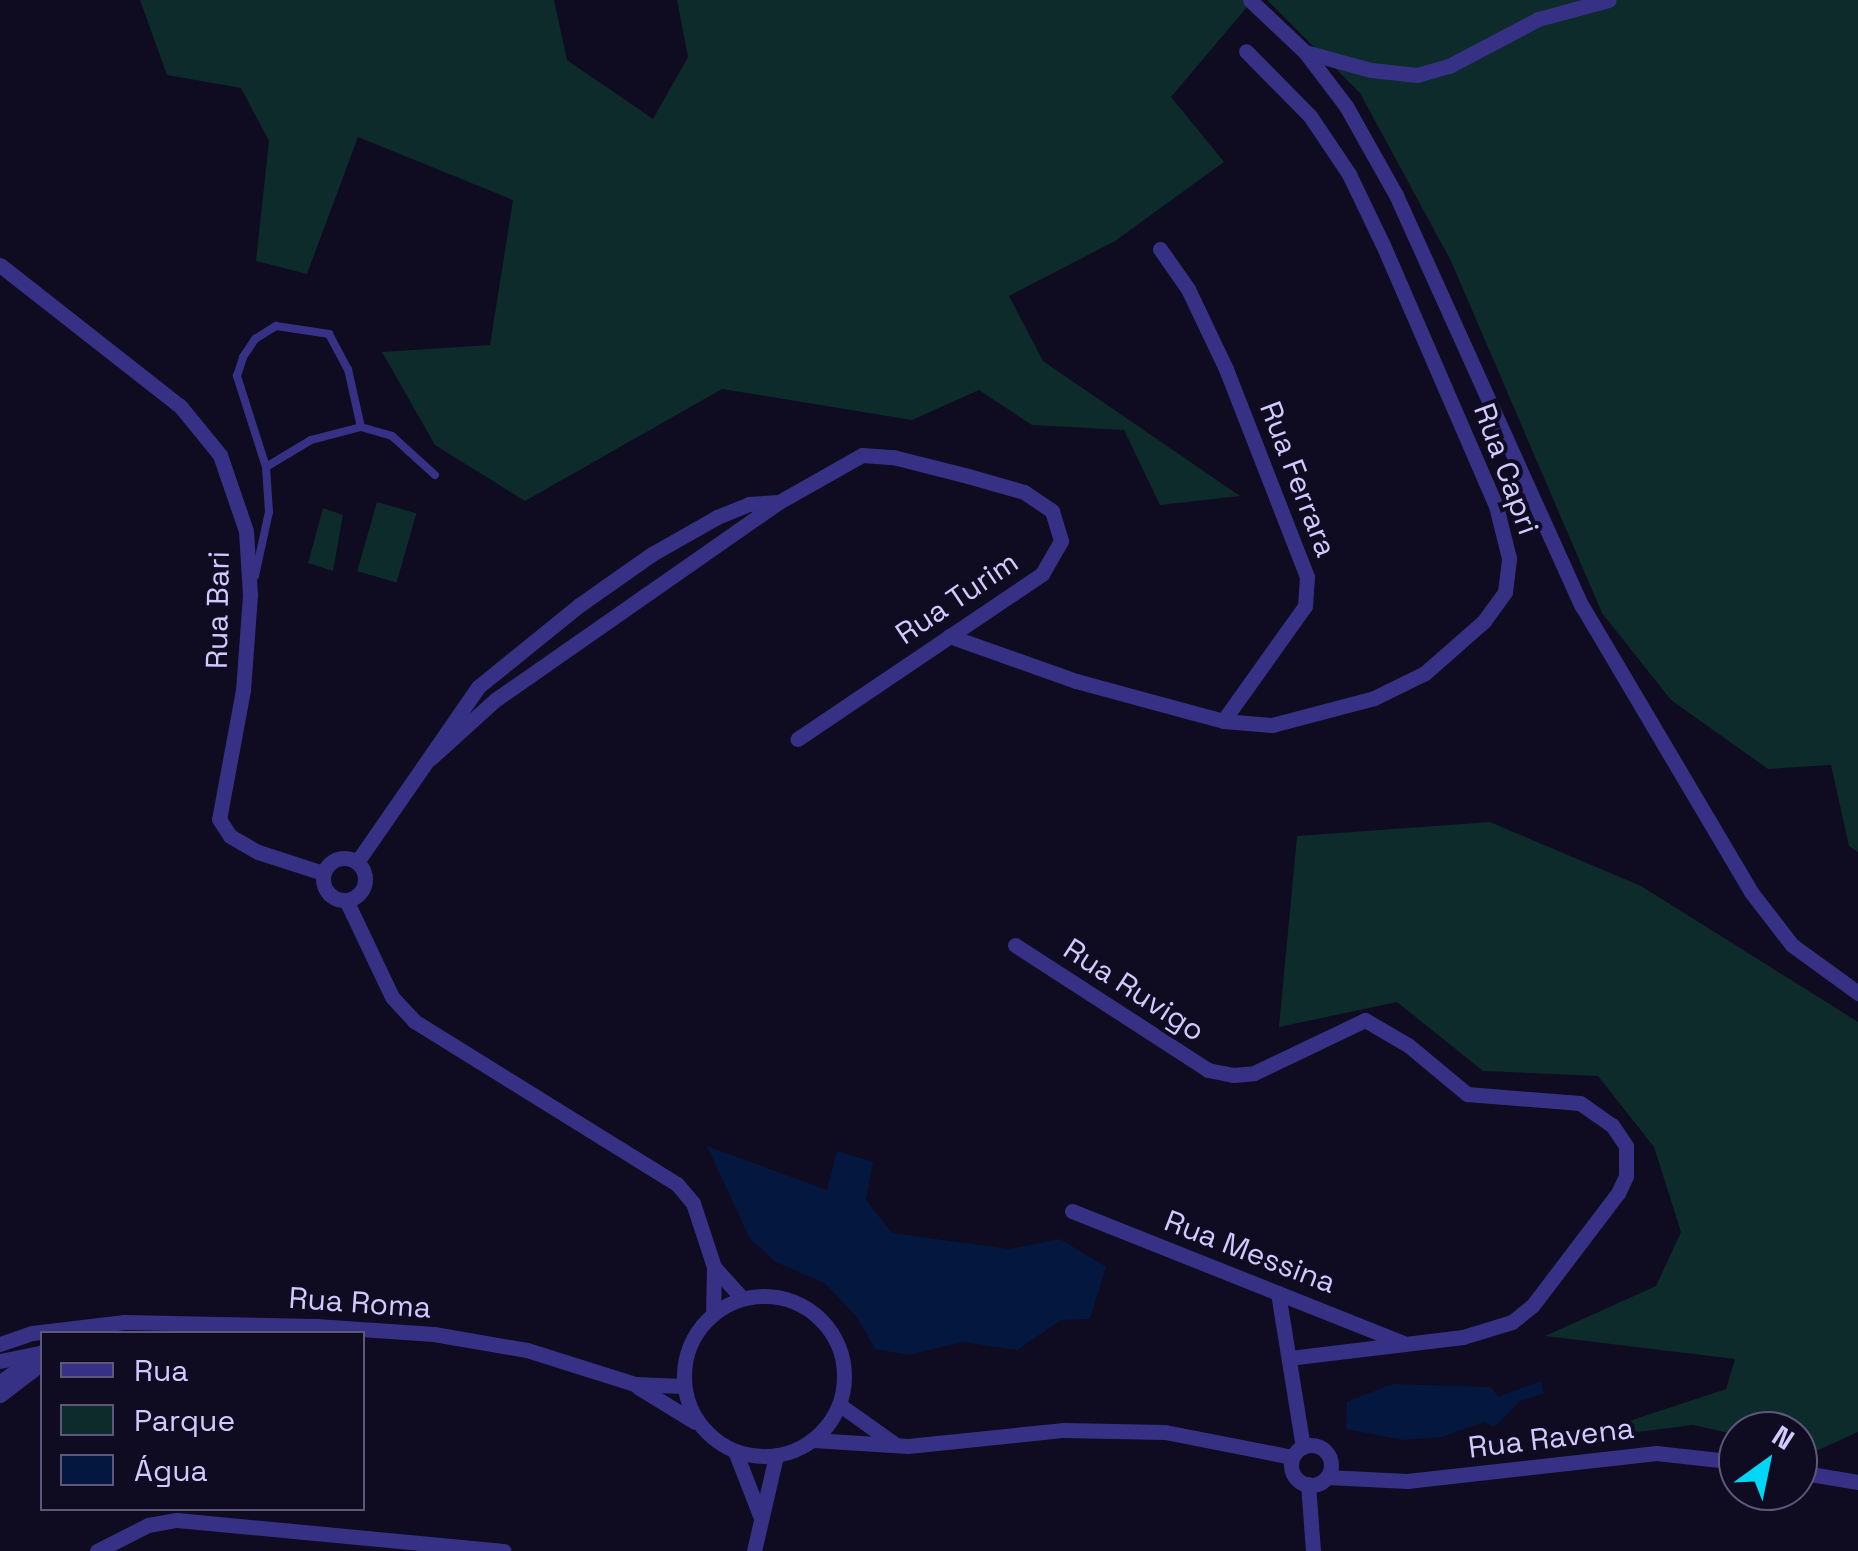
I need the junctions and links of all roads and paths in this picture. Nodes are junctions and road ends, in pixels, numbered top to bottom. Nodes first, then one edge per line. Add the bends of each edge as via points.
1 (1250, 0) edge
2 (1609, 0) edge
3 (1246, 51) dead end
4 (1305, 52) junction
5 (1160, 249) dead end
6 (0, 265) edge
7 (361, 427) junction
8 (266, 467) junction
9 (436, 475) dead end
10 (779, 502) junction
11 (250, 596) junction
12 (950, 636) junction
13 (1223, 722) junction
14 (797, 739) dead end
15 (431, 758) junction
16 (357, 862) junction
17 (323, 873) junction
18 (346, 900) junction
19 (1015, 945) dead end
20 (1858, 993) edge
21 (1072, 1212) dead end
22 (714, 1267) junction
23 (1278, 1293) junction
24 (742, 1298) junction
25 (713, 1313) junction
26 (78, 1331) edge
27 (40, 1333) edge
28 (0, 1344) edge
29 (1407, 1345) junction
30 (40, 1352) edge
31 (40, 1353) edge
32 (1290, 1358) junction
33 (0, 1361) edge
34 (40, 1365) edge
35 (3, 1380) edge
36 (635, 1384) junction
37 (684, 1386) junction
38 (0, 1396) edge
39 (840, 1405) junction
40 (700, 1425) junction
41 (814, 1440) junction
42 (896, 1445) junction
43 (734, 1451) junction
44 (1301, 1455) junction
45 (776, 1456) junction
46 (1718, 1460) edge
47 (1818, 1475) edge
48 (1321, 1478) junction
49 (1858, 1482) edge
50 (761, 1518) junction
51 (96, 1551) edge
52 (504, 1551) edge
53 (754, 1551) edge
54 (1313, 1551) edge

1 - 4 street
2 - 4 street via 1538,19 1449,66 1417,75
3 - 13 street, Rua Capri via 1310,116 1349,174 1496,506 1510,575 1484,620 1403,685 1272,725
4 - 20 street via 1346,106 1396,195 1582,606 1626,683 1774,925
5 - 13 street, Rua Ferrara via 1188,289 1226,369 1308,577 1304,606
6 - 11 street, Rua Bari via 203,430 220,455 246,531
7 - 8 lane via 311,440
7 - 8 lane via 348,368 329,334 276,326 255,339 238,376
7 - 9 lane via 392,436
8 - 11 lane via 269,512
10 - 12 street, Rua Turim via 862,454 968,476 1041,501 1058,523 1055,556 1042,574
10 - 15 street, Rua Turim via 495,700
10 - 15 street, Rua Turim via 749,504 717,517 578,606 478,687
11 - 17 street, Rua Bari via 244,690 219,819 230,836 258,852
12 - 13 street, Rua Capri via 1076,681
12 - 14 street, Rua Turim
15 - 16 street, Rua Turim
16 - 17 street via 337,859
16 - 18 street via 365,881
17 - 18 street via 328,892
18 - 22 street via 400,1008 435,1037 668,1176 693,1203
19 - 29 street, Rua Ruvigo via 1208,1070 1254,1073 1365,1020 1408,1045 1467,1094 1564,1098 1612,1126 1628,1159 1618,1193 1532,1305 1489,1332
21 - 23 street, Rua Messina
22 - 24 street
22 - 25 street
23 - 29 street, Rua Messina
23 - 32 street
24 - 25 street
24 - 39 street via 777,1296 820,1318 843,1358
25 - 37 street via 689,1345
26 - 36 street, Rua Roma via 184,1321 434,1334 527,1350
27 - 28 street, Rua Roma
29 - 32 street, Rua Ruvigo
30 - 33 street
31 - 35 street
32 - 44 street
34 - 38 street
36 - 37 street, Rua Roma
36 - 40 street, Rua Roma
37 - 40 street
39 - 41 street
39 - 42 street
40 - 43 street
41 - 42 street
41 - 45 street
42 - 44 street via 1064,1430 1165,1432 1257,1453
43 - 45 street
43 - 50 street
44 - 48 street
44 - 48 street via 1328,1454
45 - 50 street
46 - 48 street, Rua Ravena via 1656,1453 1462,1476
47 - 49 street
48 - 54 street
50 - 53 street
51 - 52 street via 148,1525 177,1520

